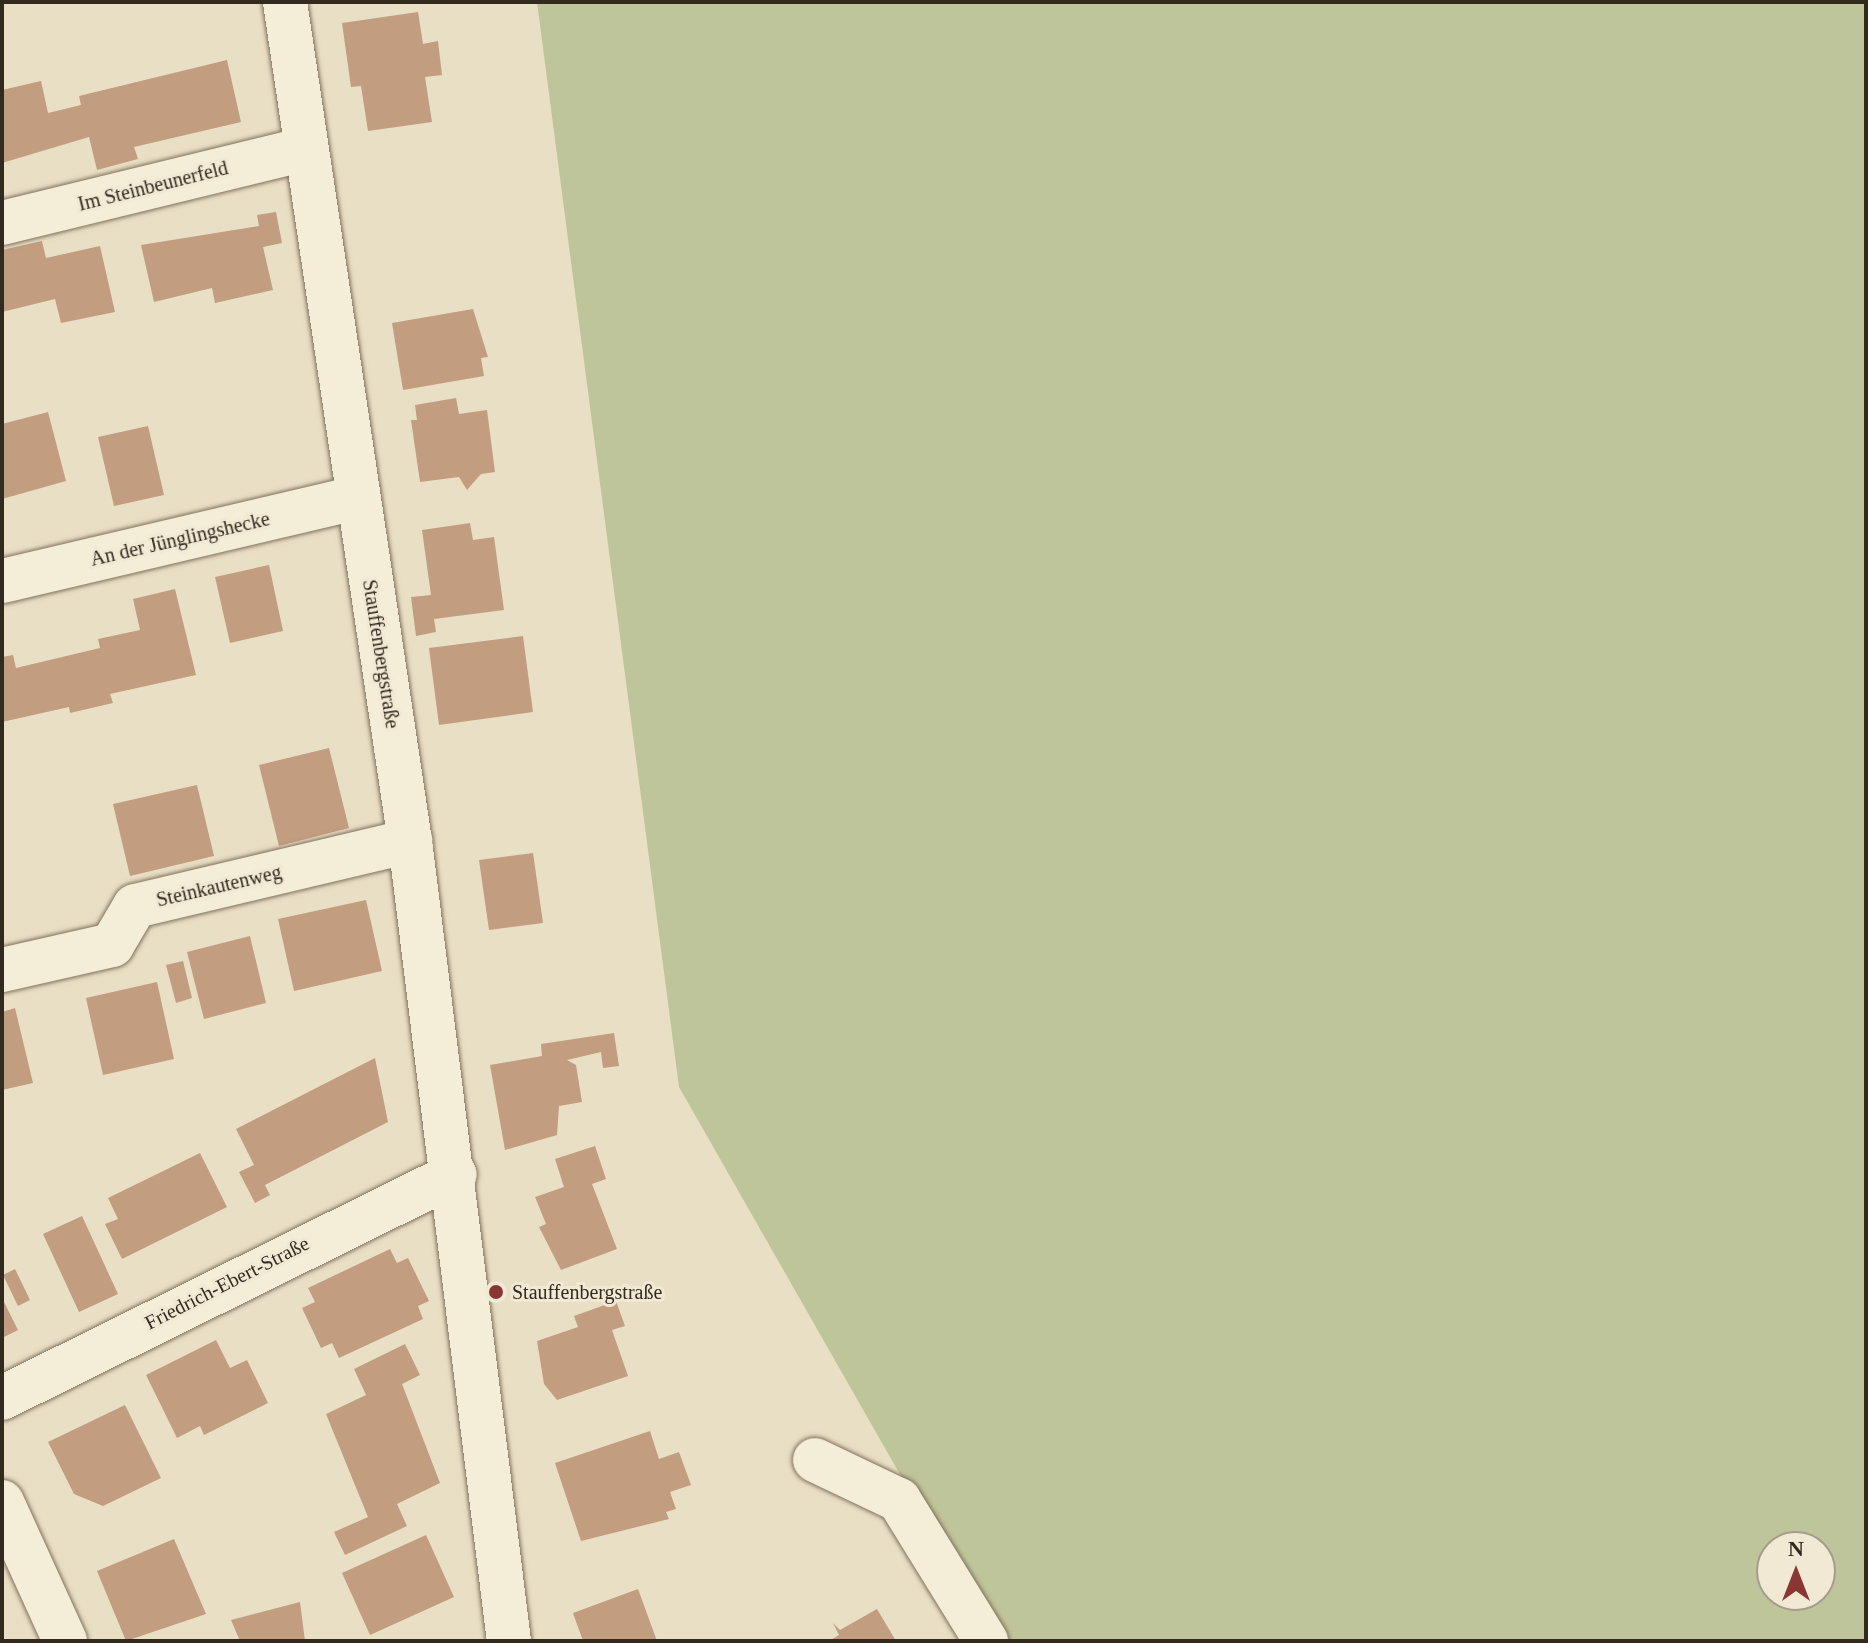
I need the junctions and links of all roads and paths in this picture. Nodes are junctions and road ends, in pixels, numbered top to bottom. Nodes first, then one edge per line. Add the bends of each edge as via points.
1 (285, 2) edge
2 (305, 149) junction
3 (2, 223) edge
4 (357, 498) junction
5 (2, 581) edge
6 (410, 841) junction
7 (2, 970) edge
8 (455, 1174) junction
9 (2, 1398) edge
10 (815, 1460) dead end
11 (2, 1502) edge
12 (65, 1641) edge
13 (509, 1641) edge
14 (986, 1641) edge

1 - 2 street, Stauffenbergstraße
2 - 3 street, Im Steinbeunerfeld
2 - 4 street, Stauffenbergstraße
4 - 5 street, An der Jünglingshecke
4 - 6 street, Stauffenbergstraße
6 - 7 street, Steinkautenweg via 135,906 112,945
6 - 8 street, Stauffenbergstraße
8 - 9 street, Friedrich-Ebert-Straße
8 - 13 street, Stauffenbergstraße
10 - 14 street via 899,1500
11 - 12 street

